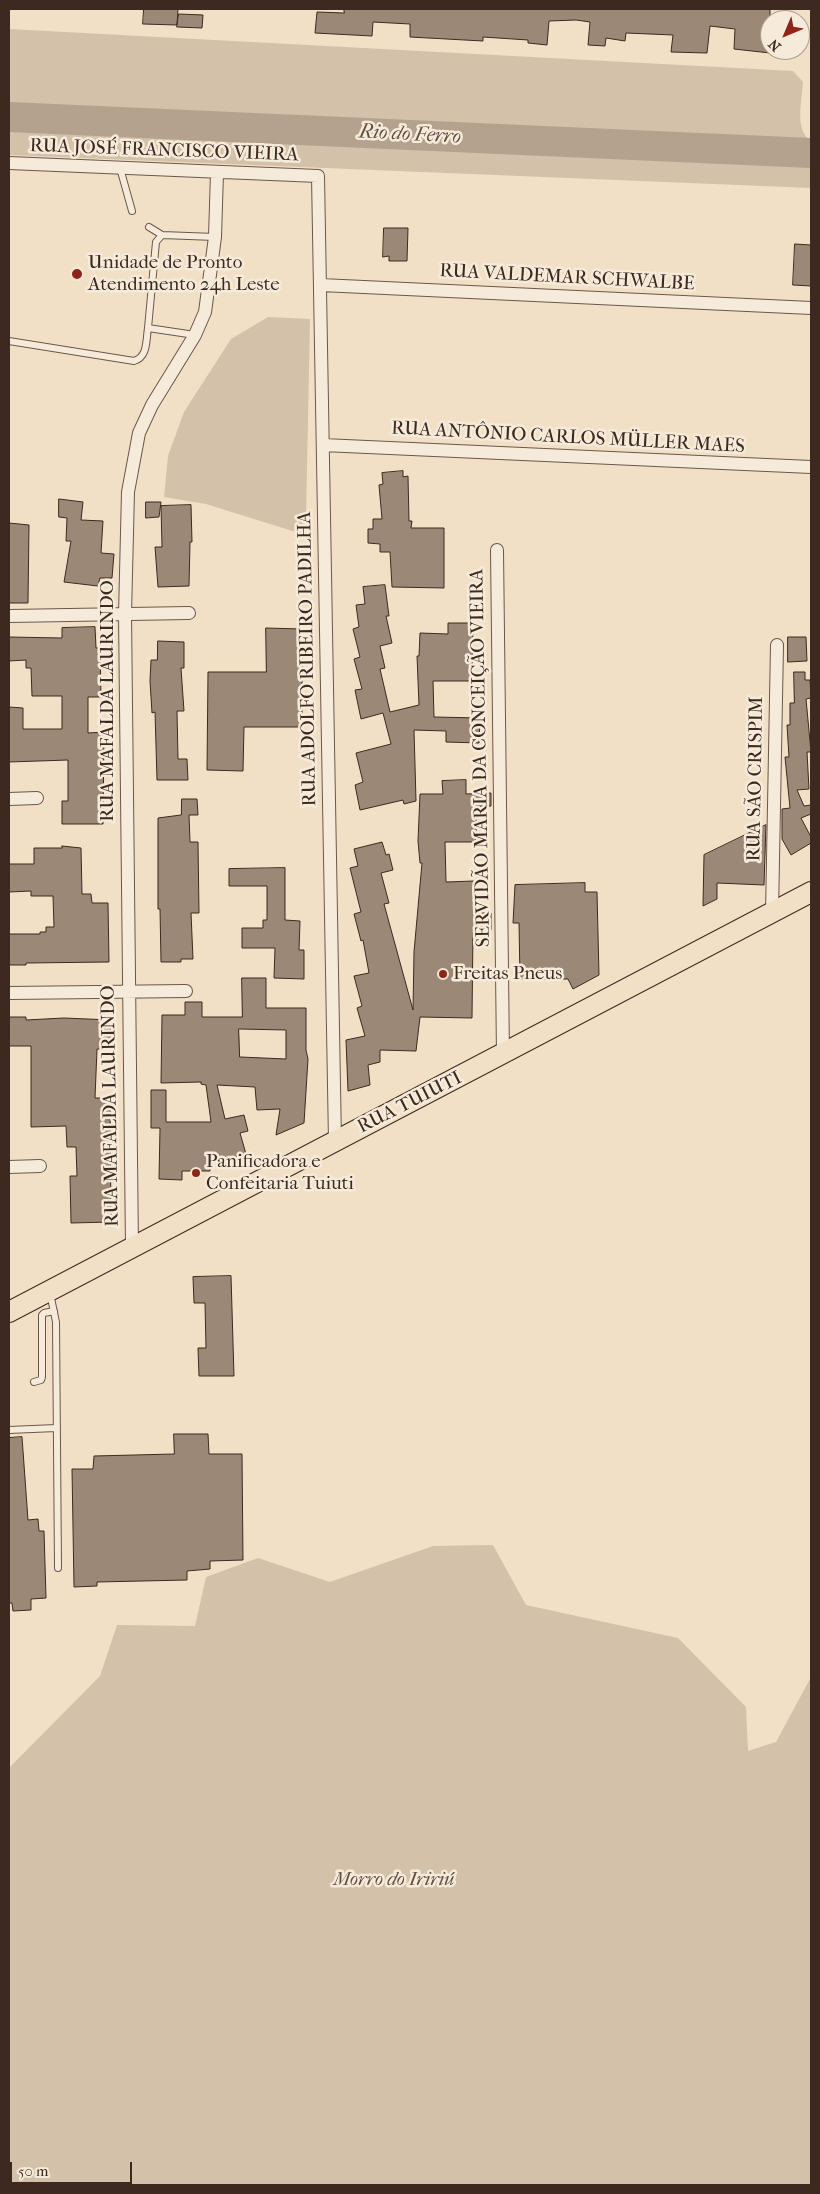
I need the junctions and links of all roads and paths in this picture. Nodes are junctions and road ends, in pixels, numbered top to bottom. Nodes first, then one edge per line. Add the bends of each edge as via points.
1 (9, 164) edge
2 (120, 168) junction
3 (217, 173) junction
4 (318, 176) joint
5 (132, 211) dead end
6 (149, 227) dead end
7 (162, 236) junction
8 (215, 237) junction
9 (320, 285) junction
10 (811, 308) edge
11 (148, 328) junction
12 (195, 336) junction
13 (9, 341) edge
14 (323, 445) junction
15 (811, 467) edge
16 (497, 550) dead end
17 (189, 613) dead end
18 (125, 614) junction
19 (9, 616) edge
20 (777, 646) dead end
21 (37, 798) dead end
22 (9, 799) edge
23 (811, 892) edge
24 (772, 913) junction
25 (186, 991) dead end
26 (128, 992) junction
27 (9, 994) edge
28 (504, 1055) junction
29 (335, 1142) junction
30 (9, 1166) edge
31 (40, 1166) dead end
32 (132, 1248) junction
33 (50, 1291) junction
34 (54, 1310) junction
35 (9, 1312) edge
36 (34, 1382) dead end
37 (56, 1428) junction
38 (9, 1430) edge
39 (58, 1568) dead end

1 - 2 street, RUA JOSÉ FRANCISCO VIEIRA
2 - 3 street, RUA JOSÉ FRANCISCO VIEIRA
2 - 5 lane
3 - 4 street, RUA JOSÉ FRANCISCO VIEIRA
3 - 8 street, RUA MAFALDA LAURINDO
4 - 9 street, RUA ADOLFO RIBEIRO PADILHA
6 - 7 lane
7 - 8 lane
7 - 11 lane via 156,242
8 - 12 street, RUA MAFALDA LAURINDO via 205,312
9 - 10 street, RUA VALDEMAR SCHWALBE
9 - 14 street, RUA ADOLFO RIBEIRO PADILHA
11 - 12 lane
11 - 13 lane via 142,357 134,361
12 - 18 street, RUA MAFALDA LAURINDO via 152,405 139,433 128,492
14 - 15 street, RUA ANTÔNIO CARLOS MÜLLER MAES
14 - 29 street, RUA ADOLFO RIBEIRO PADILHA
16 - 28 street, SERVIDÃO MARIA DA CONCEIÇÃO VIEIRA
17 - 18 street
18 - 19 street
18 - 26 street, RUA MAFALDA LAURINDO
20 - 24 street, RUA SÃO CRISPIM
21 - 22 street
23 - 24 main road, RUA TUIUTI
24 - 28 main road, RUA TUIUTI
25 - 26 street
26 - 27 street
26 - 32 street, RUA MAFALDA LAURINDO
28 - 29 main road, RUA TUIUTI
29 - 32 main road, RUA TUIUTI
30 - 31 street
32 - 33 main road, RUA TUIUTI
33 - 34 lane
33 - 35 main road, RUA TUIUTI
34 - 36 lane via 42,1315 42,1377
34 - 37 lane
37 - 38 lane
37 - 39 lane

